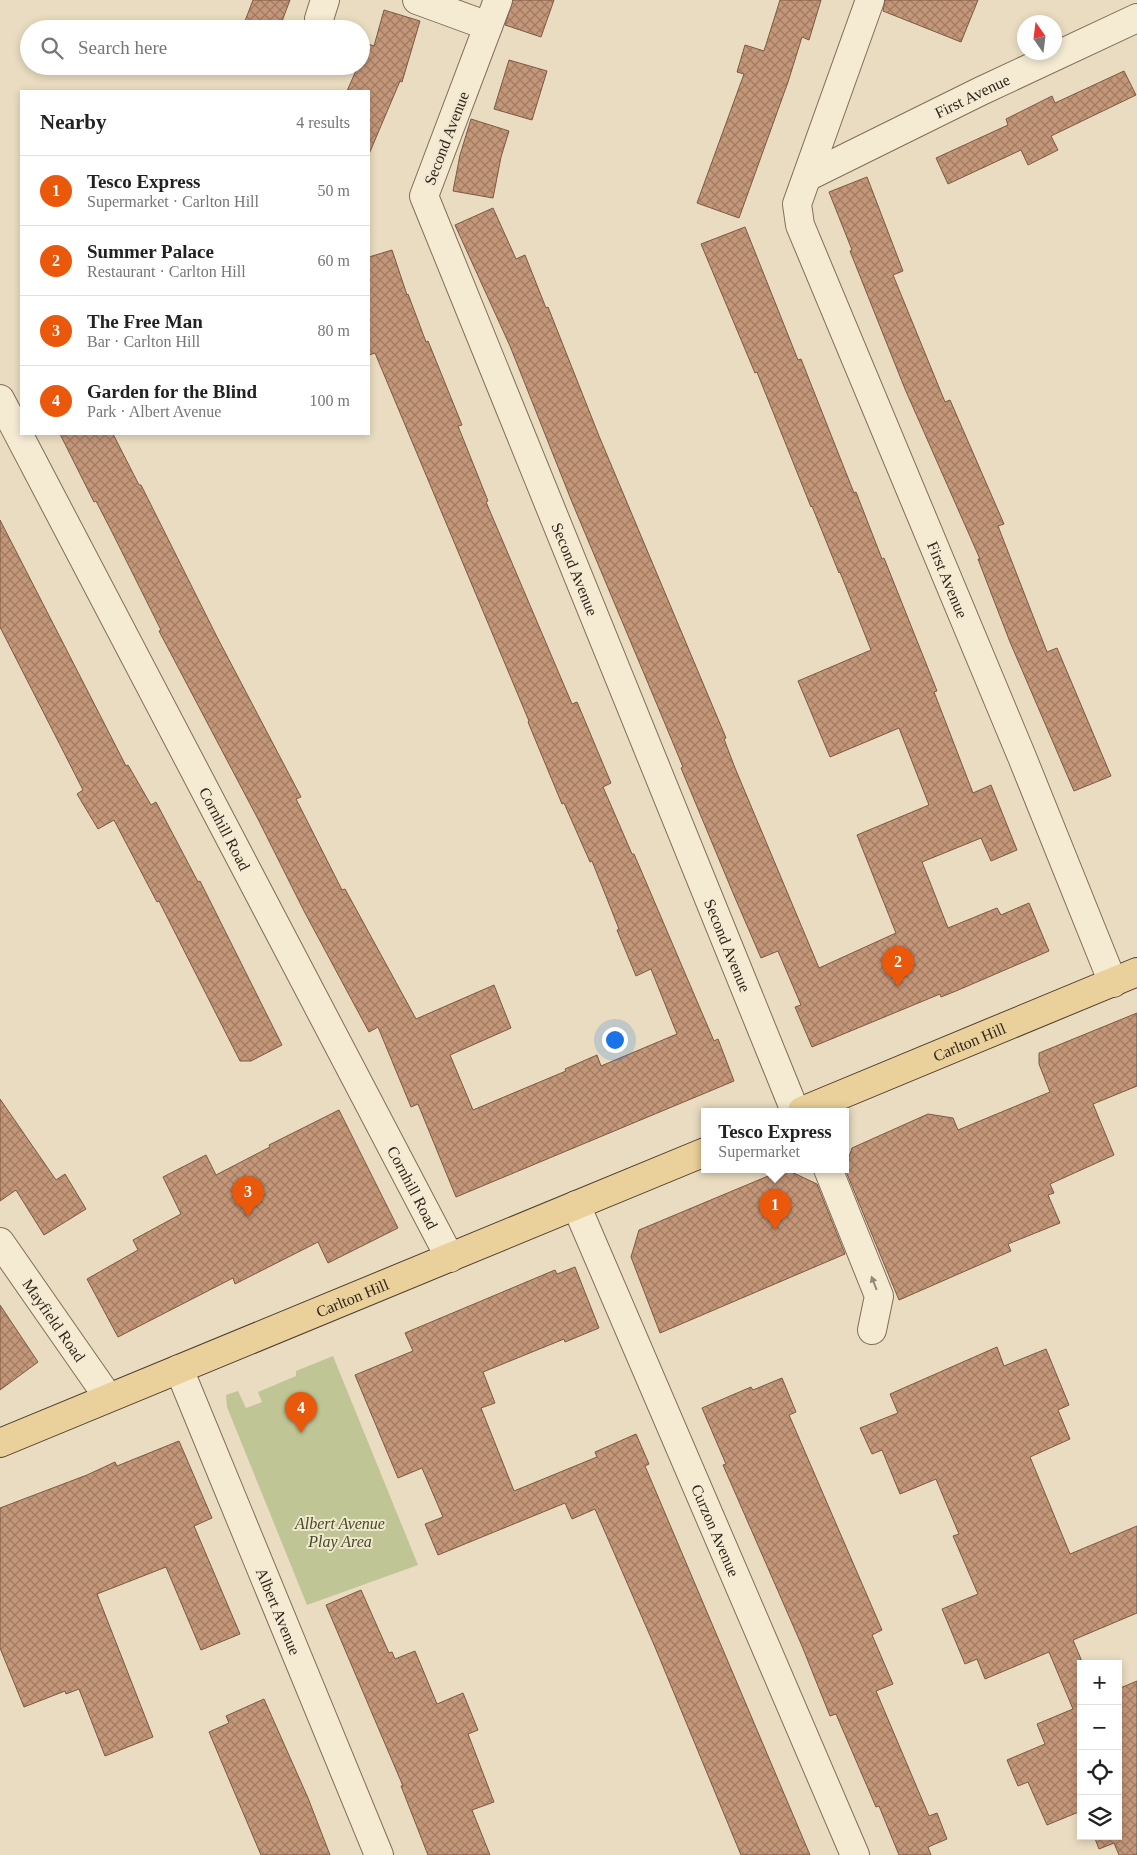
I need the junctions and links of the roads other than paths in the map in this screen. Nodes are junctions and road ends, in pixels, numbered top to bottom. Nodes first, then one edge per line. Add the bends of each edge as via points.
1 (417, 0) edge
2 (498, 0) edge
3 (870, 0) edge
4 (1137, 18) edge
5 (488, 26) junction
6 (807, 177) junction
7 (0, 399) edge
8 (1125, 977) edge
9 (800, 1108) edge
10 (808, 1108) edge
11 (701, 1154) edge
12 (830, 1173) edge
13 (576, 1205) junction
14 (0, 1242) edge
15 (450, 1258) junction
16 (872, 1330) dead end
17 (179, 1369) junction
18 (108, 1397) junction
19 (0, 1443) edge
20 (379, 1855) edge
21 (854, 1855) edge

1 - 5 street
2 - 5 street, Second Avenue
3 - 6 street, First Avenue
4 - 6 street, First Avenue
5 - 9 street, Second Avenue via 424,196
6 - 8 street, First Avenue via 796,204 800,225 1022,757
7 - 15 street, Cornhill Road
8 - 10 main road, Carlton Hill
11 - 13 main road, Carlton Hill
16 -> 12 street via 879,1296
13 - 15 main road, Carlton Hill
13 - 21 street, Curzon Avenue
14 - 18 street, Mayfield Road
15 - 17 main road, Carlton Hill
17 - 18 main road, Carlton Hill
17 - 20 street, Albert Avenue
18 - 19 main road, Carlton Hill

